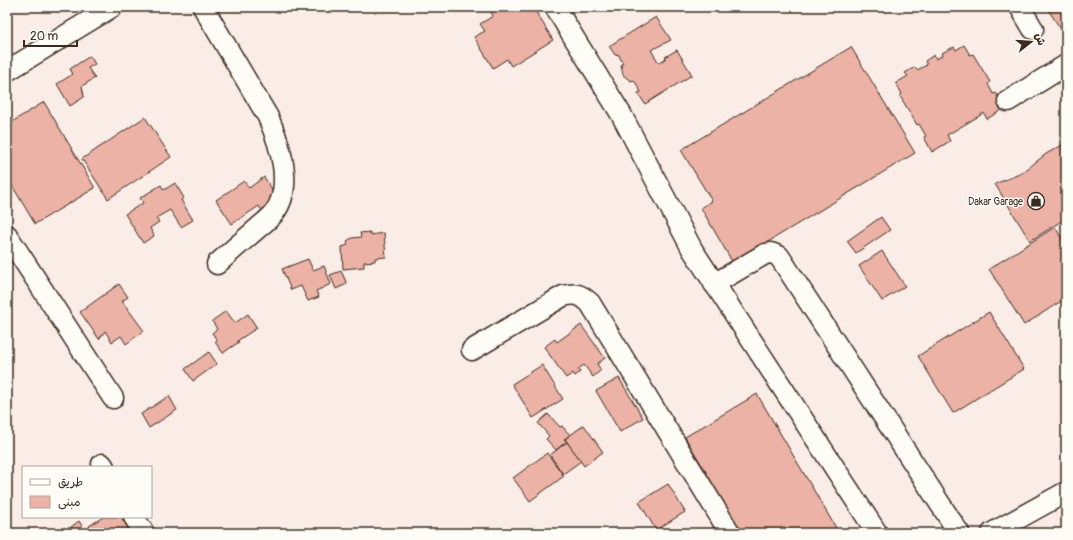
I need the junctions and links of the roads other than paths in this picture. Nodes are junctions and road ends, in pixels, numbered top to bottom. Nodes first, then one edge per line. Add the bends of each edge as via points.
1 (112, 7) edge
2 (203, 7) edge
3 (555, 7) edge
4 (1020, 7) edge
5 (1033, 29) dead end
6 (1066, 65) edge
7 (7, 72) edge
8 (1008, 101) dead end
9 (7, 235) edge
10 (217, 264) dead end
11 (714, 284) junction
12 (472, 350) dead end
13 (113, 398) dead end
14 (1066, 492) edge
15 (135, 518) edge
16 (995, 532) edge
17 (144, 533) edge
18 (730, 533) edge
19 (877, 533) edge
20 (959, 533) edge

1 - 7 street
2 - 10 street via 268,117 281,152 284,173 282,197 274,213
3 - 11 street via 621,114 692,249
4 - 5 street
6 - 8 street
9 - 13 street
11 - 19 street
11 - 20 street via 765,254 779,256
12 - 18 street via 563,296 582,296 590,303
14 - 16 street
15 - 17 street

